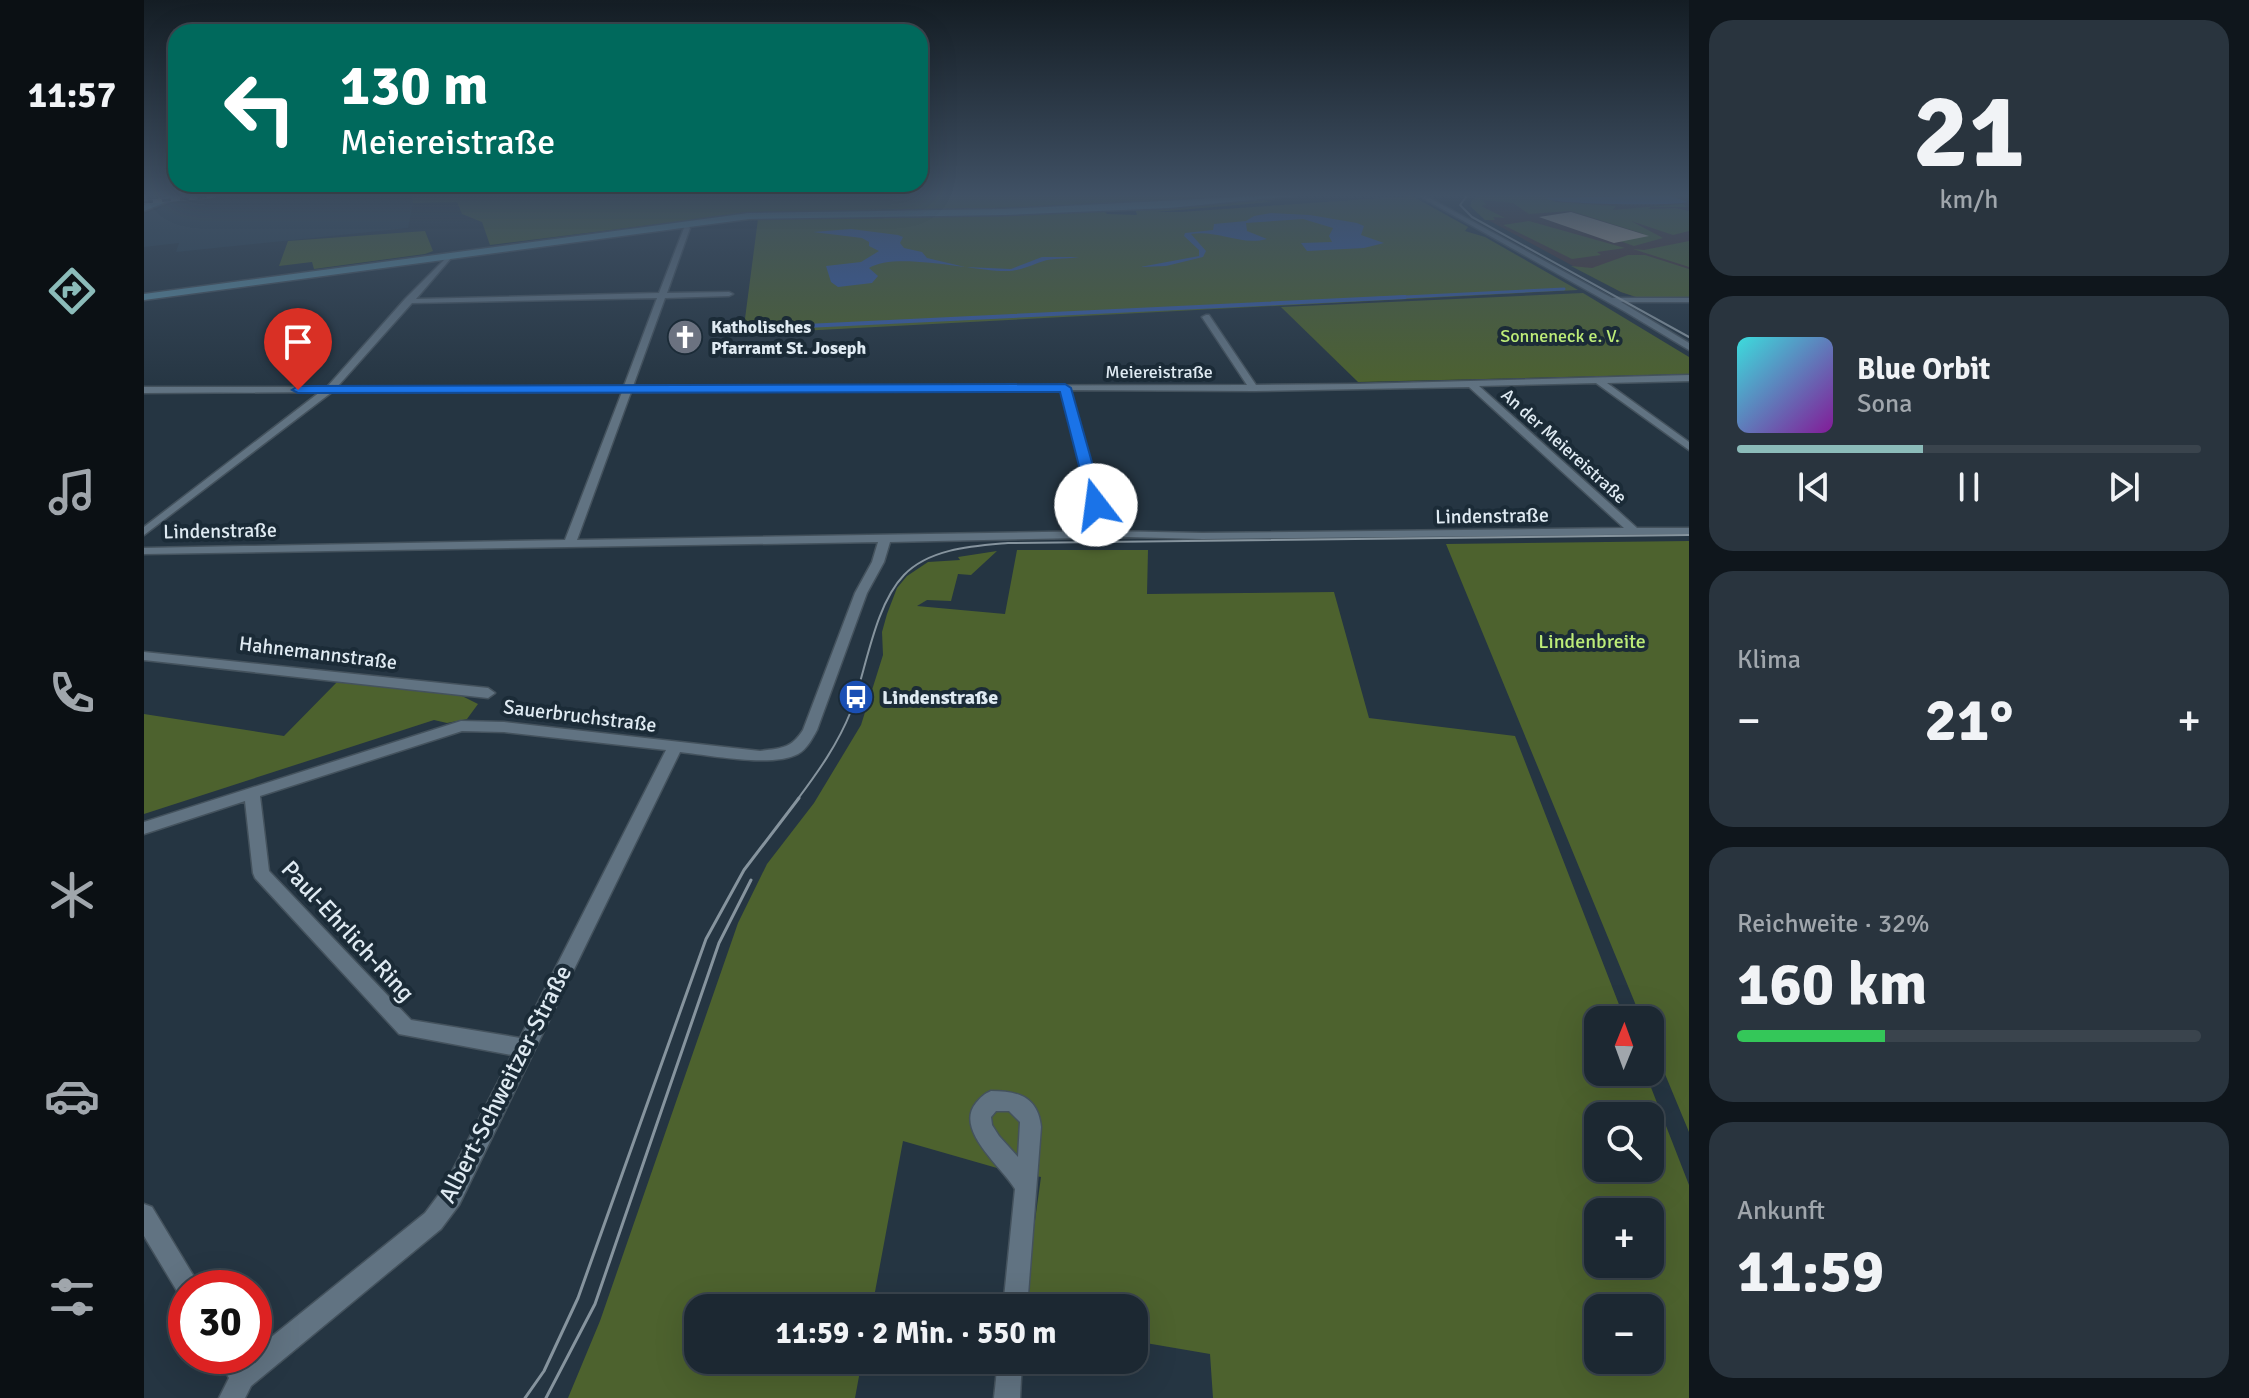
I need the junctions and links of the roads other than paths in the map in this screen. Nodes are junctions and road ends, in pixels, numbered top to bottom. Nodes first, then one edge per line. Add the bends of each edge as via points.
1 (411, 261) edge
2 (445, 261) edge
3 (674, 261) edge
4 (1540, 261) edge
5 (729, 294) dead end
6 (661, 295) junction
7 (144, 297) edge
8 (1689, 300) edge
9 (408, 301) junction
10 (1612, 301) junction
11 (1206, 317) dead end
12 (1689, 347) edge
13 (1689, 378) edge
14 (1599, 381) junction
15 (1471, 384) junction
16 (1065, 388) junction
17 (1254, 388) junction
18 (629, 389) junction
19 (144, 390) edge
20 (329, 390) junction
21 (1689, 447) edge
22 (1689, 531) edge
23 (144, 532) edge
24 (1635, 532) junction
25 (1104, 534) junction
26 (885, 539) junction
27 (570, 543) junction
28 (144, 551) edge
29 (144, 656) edge
30 (488, 693) dead end
31 (675, 747) junction
32 (252, 793) junction
33 (144, 828) edge
34 (525, 1048) junction
35 (1025, 1186) dead end
36 (144, 1215) edge
37 (177, 1270) edge
38 (1016, 1294) edge
39 (1009, 1374) edge
40 (235, 1377) edge
41 (1007, 1398) edge

1 - 7 main road
2 - 9 street
3 - 6 street
4 - 10 street
5 - 6 street
6 - 9 street
6 - 18 street
8 - 10 street
9 - 20 street
10 - 12 street
11 - 17 street
13 - 14 street, Meiereistraße
14 - 15 street, Meiereistraße
14 - 21 street
15 - 17 street, Meiereistraße
15 - 24 street, An der Meiereistraße
16 - 17 street, Meiereistraße
16 - 18 street, Meiereistraße
16 - 25 street
18 - 20 street, Meiereistraße
18 - 27 street
19 - 20 street, Meiereistraße
20 - 23 street
22 - 24 street, Lindenstraße
24 - 25 street, Lindenstraße
25 - 26 street, Lindenstraße
26 - 27 street, Lindenstraße
26 - 31 street, Sauerbruchstraße via 802,743 774,756
27 - 28 street, Lindenstraße
29 - 30 street, Hahnemannstraße
31 - 32 street, Sauerbruchstraße via 461,726
31 - 34 street, Albert-Schweitzer-Straße
32 - 33 street, Sauerbruchstraße
32 - 34 street, Paul-Ehrlich-Ring via 261,873 406,1028
34 - 40 street, Albert-Schweitzer-Straße via 451,1197 433,1221
35 - 38 street
36 - 37 street
39 - 41 street

